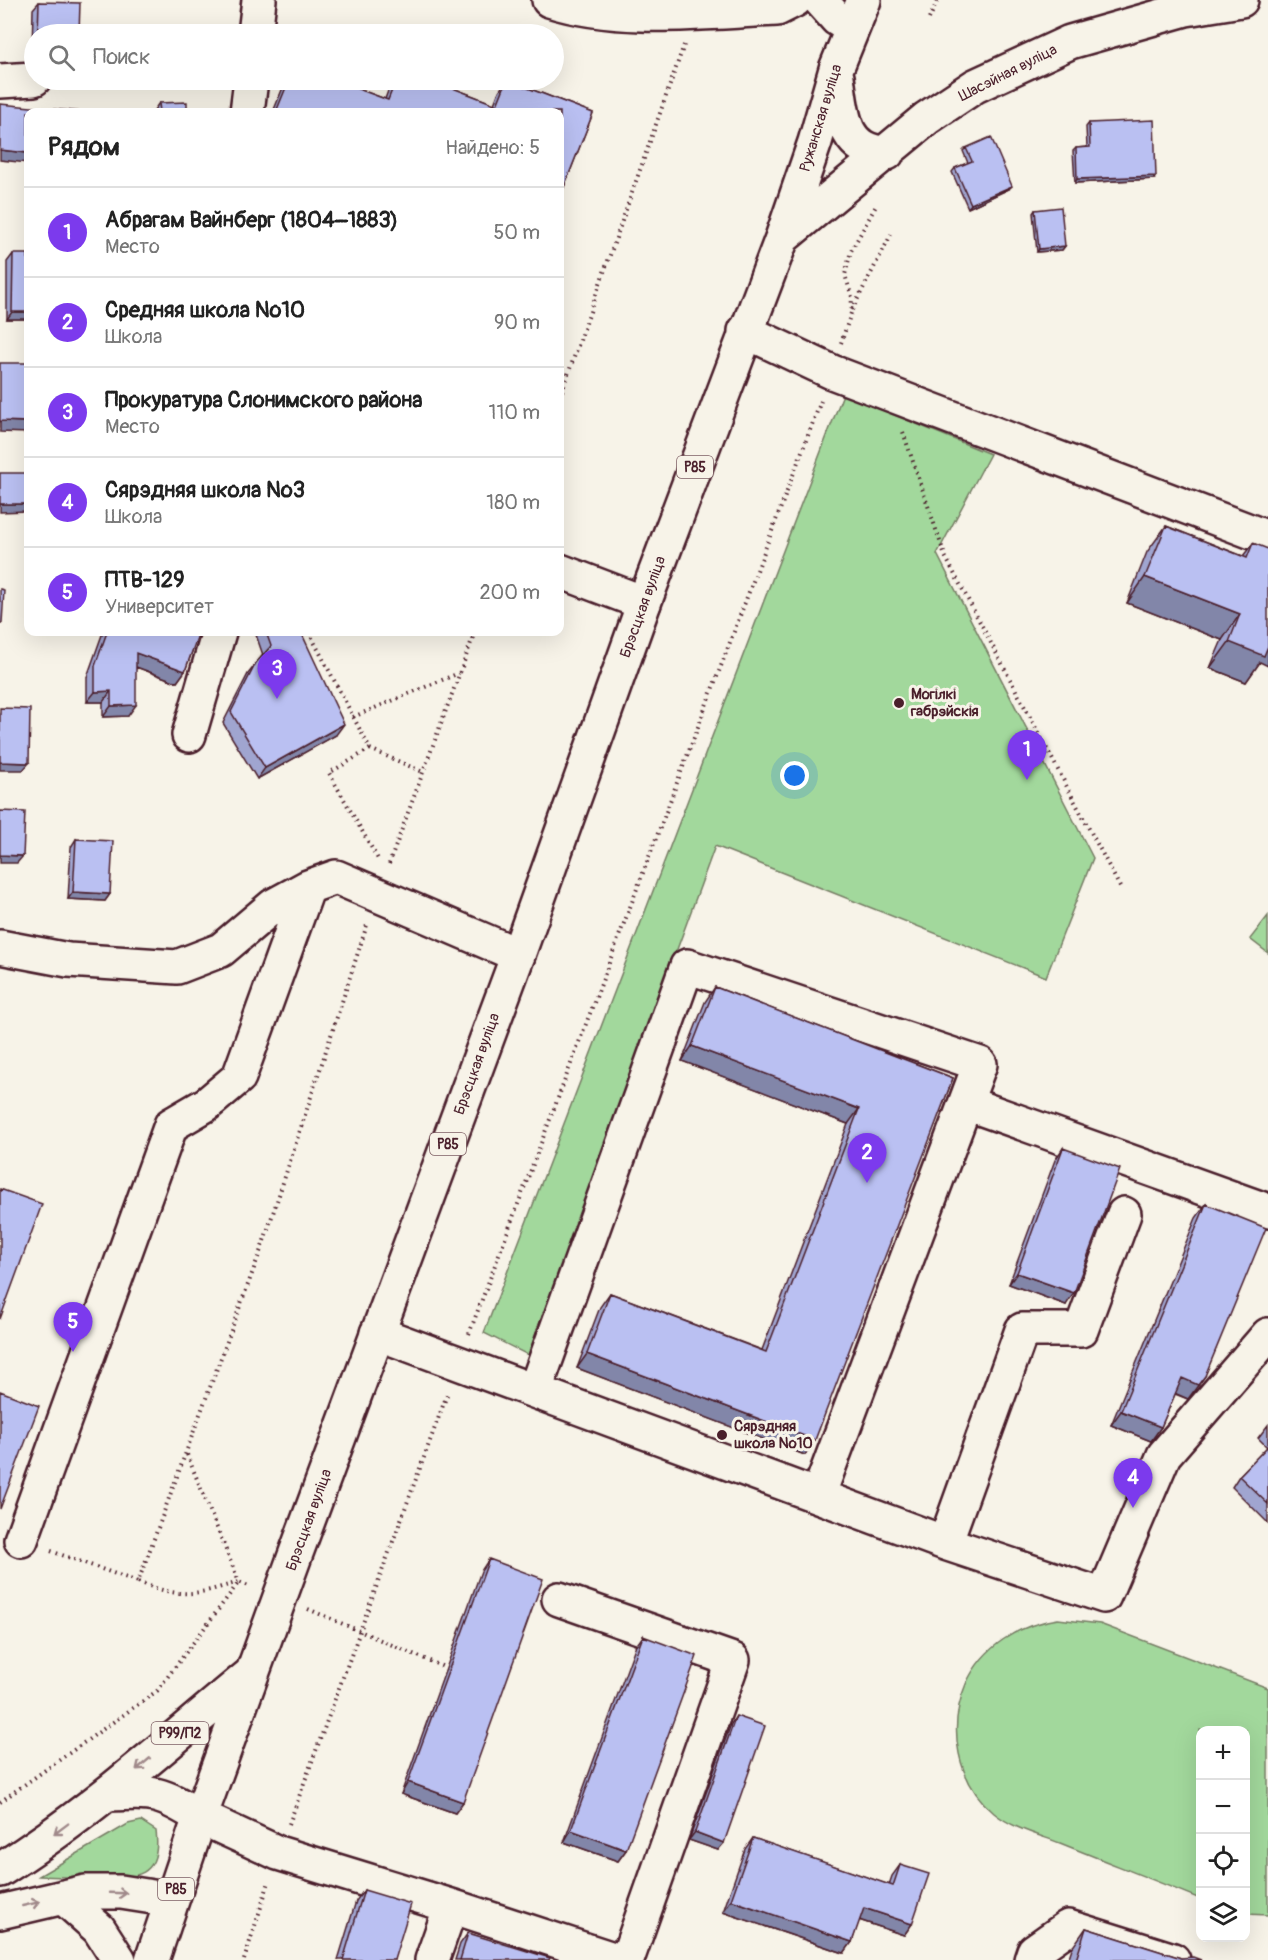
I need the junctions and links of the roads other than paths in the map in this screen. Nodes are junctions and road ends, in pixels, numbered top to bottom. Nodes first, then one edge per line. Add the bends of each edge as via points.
1 (259, 0) edge
2 (549, 0) edge
3 (795, 0) edge
4 (820, 0) edge
5 (1240, 0) edge
6 (858, 14) edge
7 (256, 24) edge
8 (836, 69) junction
9 (24, 80) edge
10 (0, 81) edge
11 (250, 90) edge
12 (248, 108) edge
13 (887, 153) junction
14 (782, 238) junction
15 (745, 331) junction
16 (1268, 538) edge
17 (564, 573) edge
18 (644, 603) junction
19 (218, 636) edge
20 (189, 735) dead end
21 (309, 887) junction
22 (0, 947) edge
23 (518, 955) junction
24 (966, 1103) junction
25 (1268, 1211) edge
26 (1124, 1214) dead end
27 (377, 1333) junction
28 (1268, 1335) edge
29 (535, 1390) junction
30 (818, 1496) junction
31 (21, 1540) road end
32 (945, 1543) junction
33 (559, 1599) dead end
34 (252, 1673) junction
35 (108, 1794) junction
36 (200, 1817) junction
37 (0, 1870) edge
38 (63, 1897) junction
39 (172, 1900) junction
40 (451, 1906) junction
41 (0, 1912) edge
42 (118, 1960) edge
43 (152, 1960) edge
44 (432, 1960) edge
45 (616, 1960) edge
46 (627, 1960) edge
47 (1031, 1960) edge
48 (1173, 1960) edge

1 - 7 main road
2 - 3 main road via 626,13 661,13 777,9
4 - 6 main road via 837,19
5 - 13 main road, Шасэйная вуліца via 1186,9 1070,42 1033,58 975,86 927,118
6 - 8 main road, Ружанская вуліца / Р85
8 - 13 main road via 849,134 866,149
8 - 14 main road, Ружанская вуліца / Р85
9 - 10 main road
11 - 12 main road
13 - 14 main road, Шасэйная вуліца
14 - 15 main road, Брэсцкая вуліца / Р85
15 - 16 main road via 832,372
15 - 18 main road, Брэсцкая вуліца / Р85
17 - 18 main road
18 - 23 main road, Брэсцкая вуліца / Р85
19 - 20 main road
21 - 22 main road via 273,906 221,950 177,967 68,960
21 - 23 main road via 336,876 382,883
21 - 31 main road via 239,1077 207,1104 171,1125
23 - 27 main road, Брэсцкая вуліца / Р85
24 - 25 main road
24 - 29 main road via 980,1064 687,966
24 - 30 main road
26 - 32 main road via 1081,1330 1022,1330
27 - 29 main road
27 - 34 main road, Брэсцкая вуліца / Р85
28 - 32 main road via 1164,1455 1104,1596
29 - 30 main road
30 - 32 main road
33 - 46 main road via 733,1660
34 -> 35 main road, Р99/П2
34 - 36 main road, Брэсцкая вуліца / Р85
35 - 36 main road via 145,1792 167,1797
35 -> 37 main road, Р99/П2
36 - 39 main road, Брэсцкая вуліца / Р85
36 - 40 main road via 278,1853
38 -> 39 main road via 86,1892 121,1892
41 -> 38 main road
38 - 42 main road via 99,1929
39 - 43 main road, Брэсцкая вуліца / Р85
40 - 44 main road
40 - 45 main road
47 - 48 main road via 1034,1952 1068,1927

